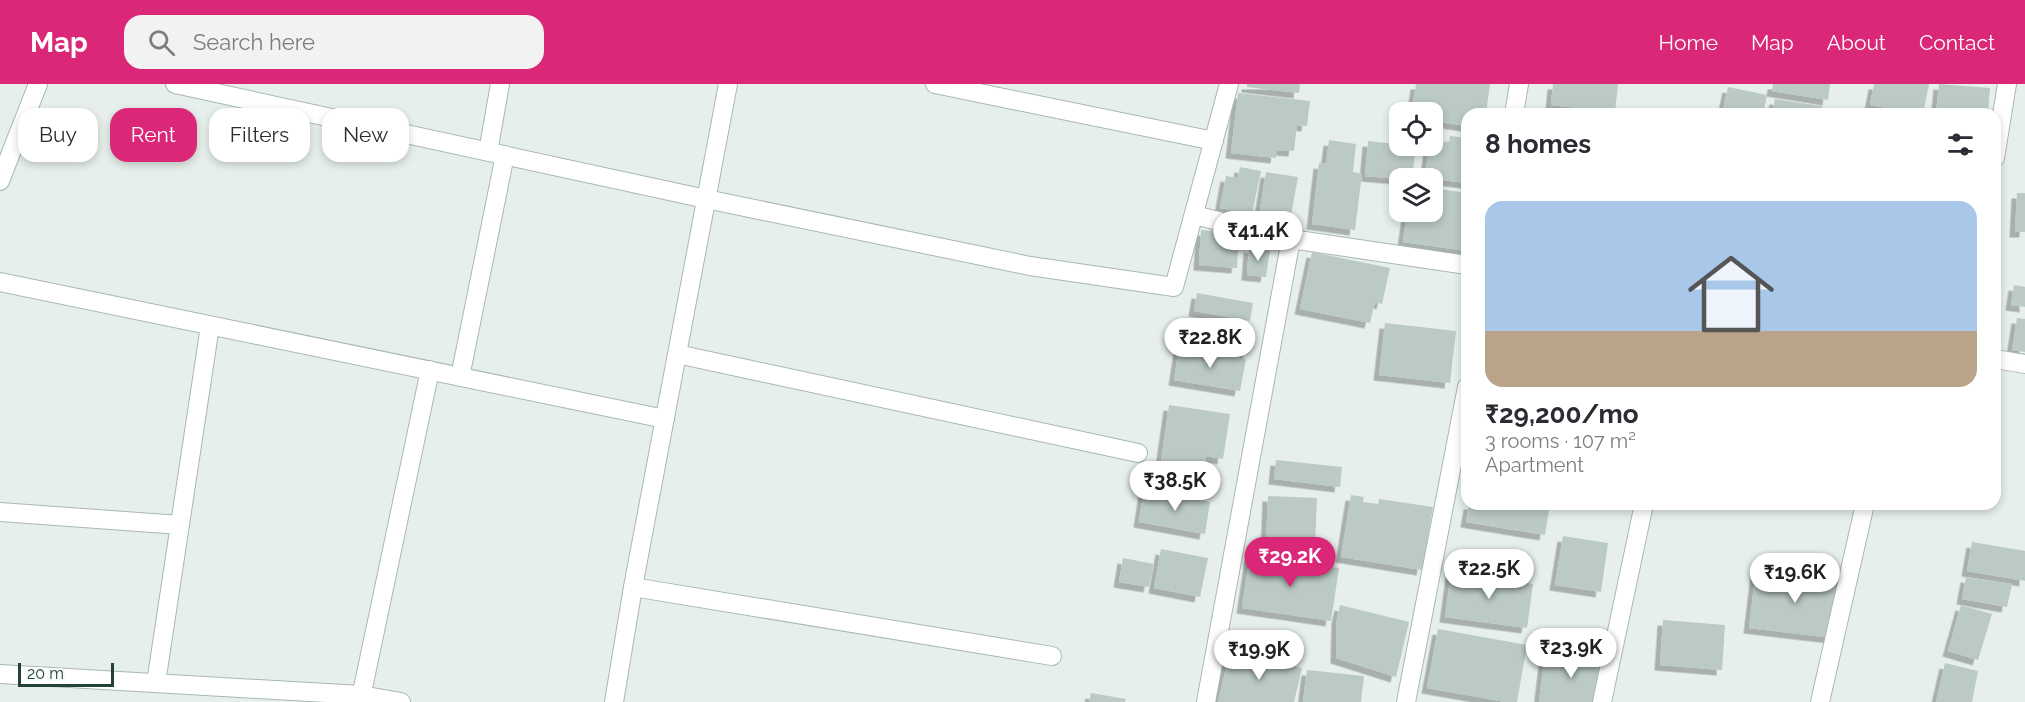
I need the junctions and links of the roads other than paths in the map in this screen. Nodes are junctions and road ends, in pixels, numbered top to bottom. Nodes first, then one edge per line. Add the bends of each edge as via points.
1 (38, 84) edge
2 (176, 84) edge
3 (501, 84) edge
4 (728, 84) edge
5 (935, 84) edge
6 (1229, 84) edge
7 (1519, 84) edge
8 (2007, 84) edge
9 (1515, 108) edge
10 (2001, 121) edge
11 (1214, 141) junction
12 (496, 154) junction
13 (0, 182) edge
14 (706, 199) junction
15 (1194, 215) junction
16 (1291, 239) junction
17 (1461, 264) edge
18 (0, 282) edge
19 (210, 326) junction
20 (677, 354) junction
21 (2001, 360) edge
22 (2025, 364) edge
23 (430, 370) junction
24 (460, 377) junction
25 (1461, 418) edge
26 (665, 419) junction
27 (1138, 453) dead end
28 (1643, 510) edge
29 (1864, 510) edge
30 (0, 512) edge
31 (180, 525) junction
32 (633, 587) junction
33 (1052, 656) dead end
34 (0, 674) edge
35 (156, 683) junction
36 (361, 699) edge
37 (401, 702) edge
38 (614, 702) edge
39 (1206, 702) edge
40 (1406, 702) edge
41 (1602, 702) edge
42 (1821, 702) edge

1 - 13 street
2 - 12 street
3 - 12 street
4 - 14 street
5 - 11 street
6 - 11 street
7 - 9 street
8 - 10 street
11 - 15 street
12 - 14 street
12 - 24 street
14 - 15 street via 1030,266 1174,287
14 - 20 street
15 - 16 street
16 - 17 street
16 - 39 street
18 - 19 street
19 - 23 street
19 - 31 street
20 - 26 street
20 - 27 street
21 - 22 street
23 - 24 street
23 - 36 street
24 - 26 street
25 - 40 street
26 - 32 street
28 - 41 street
29 - 42 street
30 - 31 street
31 - 35 street
32 - 33 street
32 - 38 street
34 - 35 street
35 - 36 street
36 - 37 street

